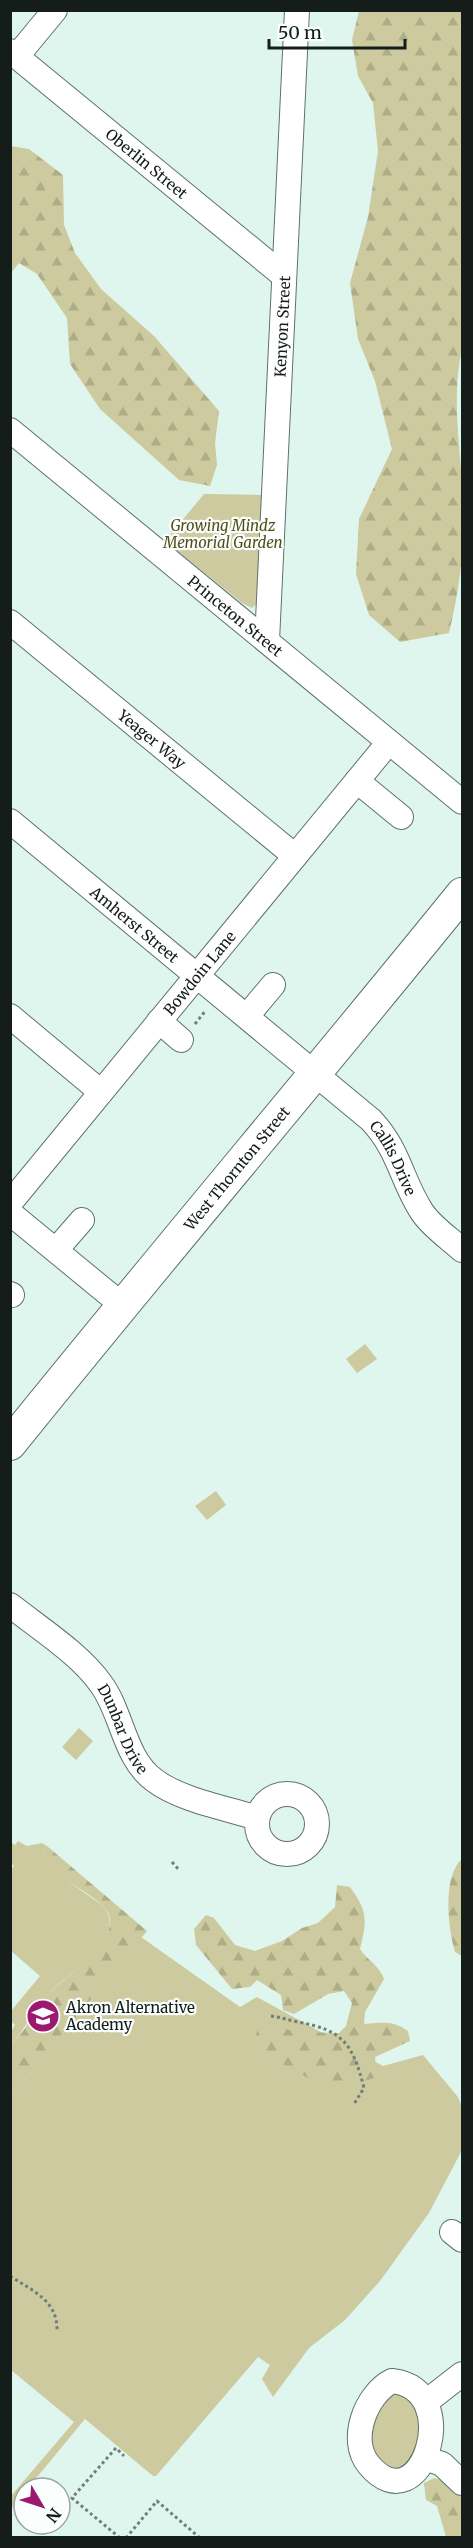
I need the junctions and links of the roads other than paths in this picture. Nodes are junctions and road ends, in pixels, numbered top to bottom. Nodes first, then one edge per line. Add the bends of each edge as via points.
1 (55, 10) edge
2 (297, 10) edge
3 (14, 54) edge
4 (284, 276) junction
5 (10, 430) edge
6 (10, 622) edge
7 (267, 641) junction
8 (389, 742) junction
9 (357, 781) junction
10 (462, 802) edge
11 (401, 817) dead end
12 (10, 820) edge
13 (295, 856) junction
14 (462, 894) edge
15 (198, 975) junction
16 (273, 985) dead end
17 (10, 1016) edge
18 (247, 1016) junction
19 (159, 1021) junction
20 (188, 1032) road end
21 (316, 1074) junction
22 (101, 1092) junction
23 (10, 1203) edge
24 (10, 1213) edge
25 (82, 1220) dead end
26 (56, 1250) junction
27 (462, 1250) edge
28 (122, 1305) junction
29 (10, 1444) edge
30 (10, 1605) edge
31 (257, 1818) dead end
32 (462, 2374) edge
33 (426, 2402) junction
34 (425, 2458) junction
35 (462, 2483) edge

1 - 3 street
2 - 4 street, Kenyon Street
3 - 4 street, Oberlin Street
4 - 7 street, Kenyon Street
5 - 7 street, Princeton Street
6 - 13 street, Yeager Way
7 - 8 street, Princeton Street
8 - 9 street, Bowdoin Lane
8 - 10 street, Princeton Street
9 - 11 street
9 - 13 street, Bowdoin Lane
12 - 15 street, Amherst Street
13 - 15 street, Bowdoin Lane
14 - 21 main road, West Thornton Street
15 - 18 street, Amherst Street
15 - 19 street, Bowdoin Lane
16 - 18 street
17 - 22 street
18 - 21 street, Amherst Street
19 - 20 street
19 - 22 street, Bowdoin Lane
21 - 27 street, Callis Drive via 381,1130 397,1155 422,1212
21 - 28 main road, West Thornton Street
22 - 23 street, Bowdoin Lane
24 - 26 street
25 - 26 street
26 - 28 street
28 - 29 main road, West Thornton Street
30 - 31 street, Dunbar Drive via 94,1675 110,1700 135,1758 153,1780 179,1793
32 - 33 street
33 - 34 street via 431,2421
33 - 34 street via 412,2386 392,2381 373,2395 360,2436 365,2460 390,2480 406,2480
34 - 35 street via 442,2464

